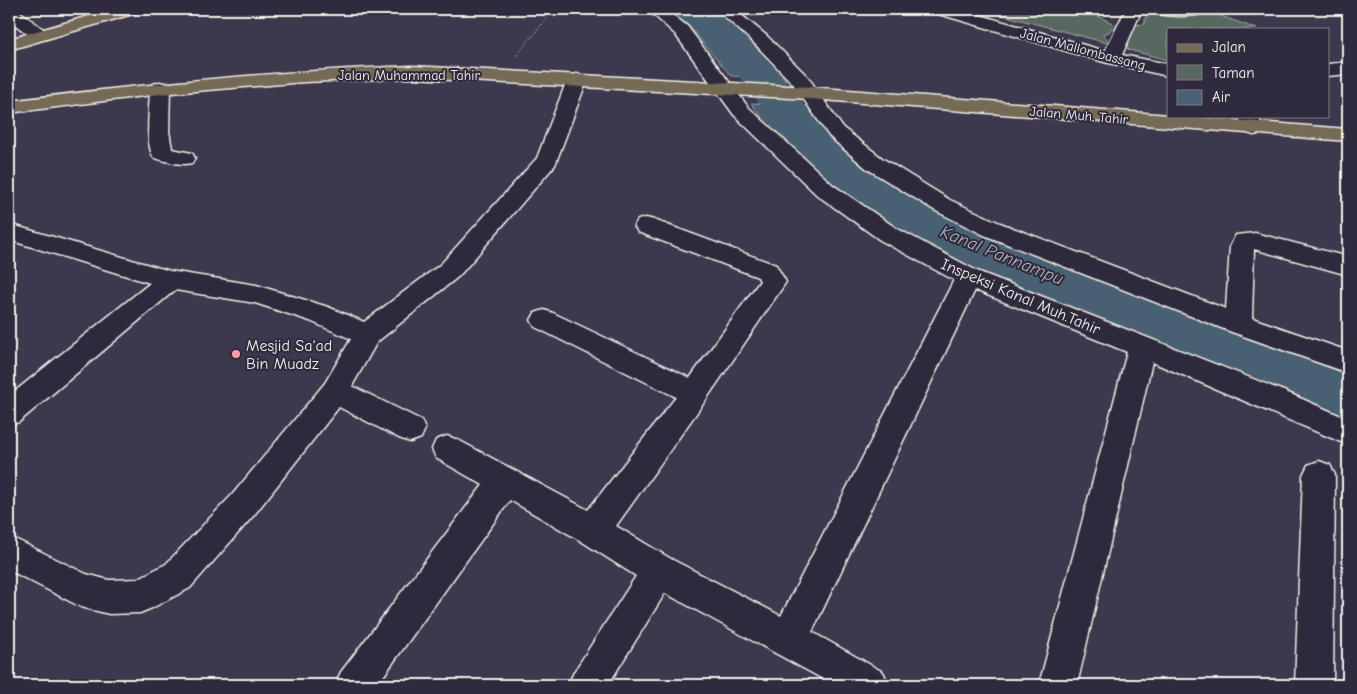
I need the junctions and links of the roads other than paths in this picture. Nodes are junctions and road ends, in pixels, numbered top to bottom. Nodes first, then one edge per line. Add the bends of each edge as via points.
1 (130, 9) edge
2 (655, 9) edge
3 (724, 9) edge
4 (941, 9) edge
5 (1134, 9) edge
6 (1160, 9) edge
7 (1201, 9) edge
8 (9, 12) edge
9 (40, 35) junction
10 (9, 45) edge
11 (1111, 58) junction
12 (1348, 68) edge
13 (1167, 70) edge
14 (1330, 70) edge
15 (577, 80) junction
16 (160, 88) junction
17 (735, 89) junction
18 (810, 93) junction
19 (9, 107) edge
20 (1167, 116) edge
21 (1190, 118) edge
22 (1251, 122) edge
23 (1348, 135) edge
24 (184, 158) dead end
25 (646, 226) dead end
26 (9, 232) edge
27 (1348, 266) edge
28 (968, 276) junction
29 (170, 280) junction
30 (544, 320) dead end
31 (1238, 324) junction
32 (367, 335) junction
33 (1142, 347) junction
34 (1348, 362) edge
35 (334, 391) junction
36 (695, 393) junction
37 (9, 413) edge
38 (410, 428) dead end
39 (1348, 432) edge
40 (447, 449) dead end
41 (1319, 475) dead end
42 (505, 481) junction
43 (593, 530) junction
44 (9, 552) edge
45 (659, 571) junction
46 (789, 639) junction
47 (354, 685) edge
48 (587, 685) edge
49 (870, 685) edge
50 (1058, 685) edge
51 (1314, 685) edge

1 - 9 main road
2 - 17 street, Inspeksi Kanal Muh.Tahir via 681,30
3 - 18 street via 761,40
4 - 11 street, Jalan Mallombassang
5 - 11 street
6 - 7 street
8 - 9 street
9 - 10 main road
11 - 13 street, Jalan Mallombassang
12 - 14 street
15 - 16 main road, Jalan Muhammad Tahir via 412,72
15 - 17 main road, Jalan Muhammad Tahir
15 - 32 street via 547,160 520,194 450,270
16 - 19 main road, Jalan Muhammad Tahir
16 - 24 street via 162,153
17 - 18 main road, Jalan Muhammad Tahir
17 - 28 street, Inspeksi Kanal Muh.Tahir via 740,111 825,190 888,234
18 - 20 main road, Jalan Muh. Tahir
18 - 31 street via 836,132 874,163 942,205 992,229
21 - 22 main road, Jalan Muh. Tahir
22 - 23 main road, Jalan Muh. Tahir
25 - 36 street via 767,271 772,277 771,287
26 - 29 street
27 - 31 street via 1245,241 1242,246
28 - 33 street, Inspeksi Kanal Muh.Tahir
28 - 46 street
29 - 32 street via 256,294 319,314
29 - 37 street
30 - 36 street
31 - 34 street
32 - 35 street
33 - 39 street, Inspeksi Kanal Muh.Tahir
33 - 50 street
35 - 38 street
35 - 44 street via 242,505 178,576 140,596 109,597 82,590
36 - 43 street
40 - 42 street
41 - 51 street
42 - 43 street
42 - 47 street
43 - 45 street
45 - 46 street
45 - 48 street
46 - 49 street

